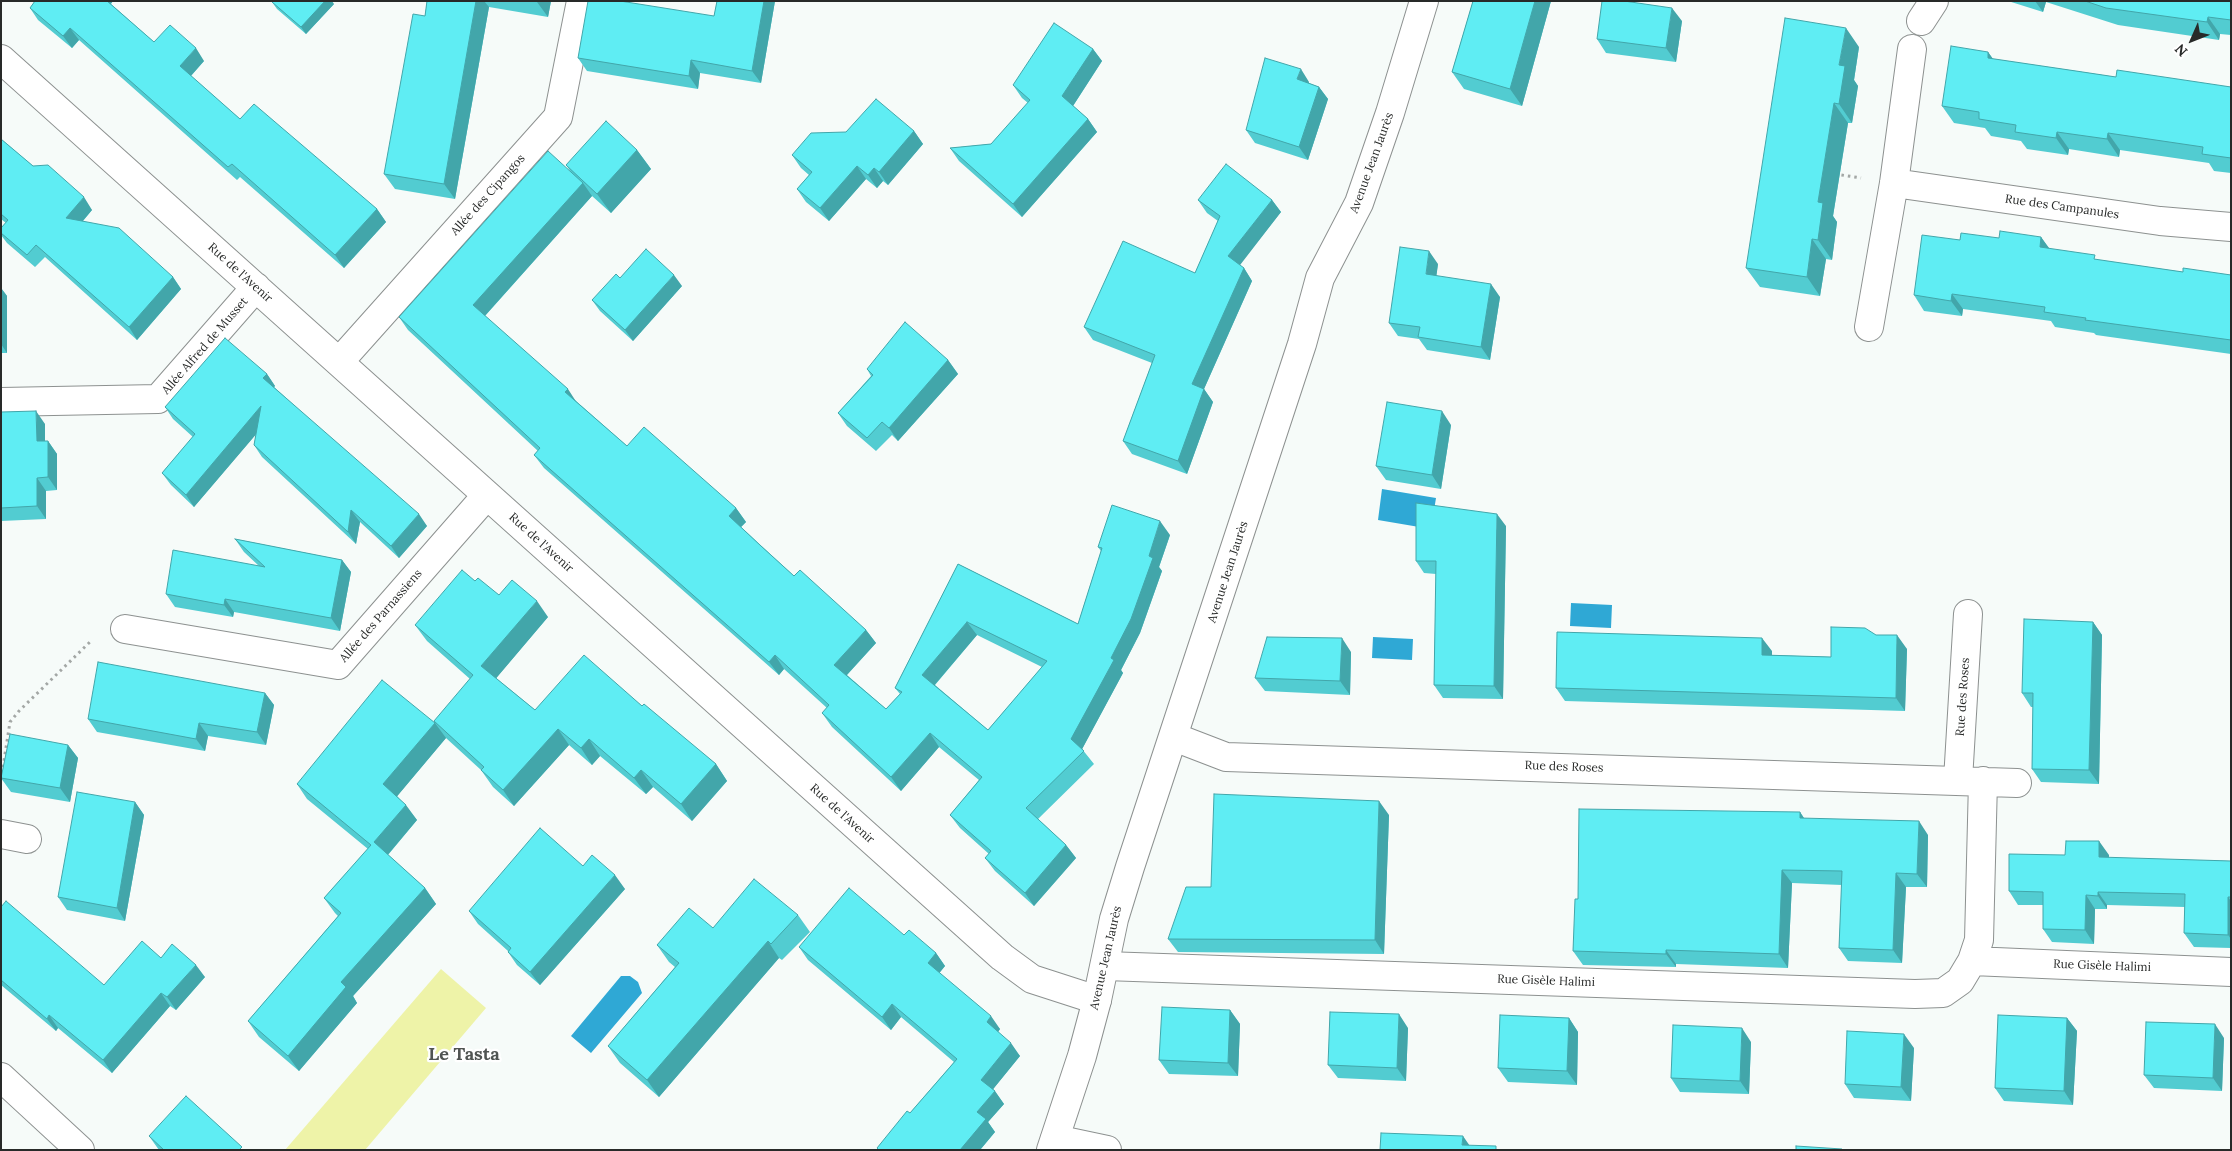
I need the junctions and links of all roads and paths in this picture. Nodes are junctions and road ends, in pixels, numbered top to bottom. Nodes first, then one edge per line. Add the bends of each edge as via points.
1 (581, 1) edge
2 (1424, 1) edge
3 (1912, 49) dead end
4 (1, 59) edge
5 (1827, 173) edge
6 (1894, 183) junction
7 (2231, 227) edge
8 (256, 287) junction
9 (1870, 327) dead end
10 (339, 362) junction
11 (1, 402) edge
12 (487, 495) junction
13 (1968, 614) dead end
14 (125, 629) joint
15 (1174, 737) junction
16 (1, 780) edge
17 (1970, 780) junction
18 (2017, 783) dead end
19 (1972, 961) junction
20 (1105, 966) junction
21 (2231, 972) edge
22 (1097, 1000) junction
23 (1, 1077) edge
24 (1053, 1145) edge
25 (80, 1150) edge
26 (1107, 1150) edge

1 - 10 street, Allée des Cipangos via 558,117
2 - 15 street, Avenue Jean Jaurès via 1359,202 1320,278 1302,344
3 - 6 street
4 - 8 street, Rue de l'Avenir
5 - 6 path
6 - 7 street, Rue des Campanules via 2160,221
6 - 9 street
8 - 10 street, Rue de l'Avenir
8 - 11 street, Allée Alfred de Musset via 158,399
10 - 12 street, Rue de l'Avenir
12 - 14 street, Allée des Parnassiens via 338,665
12 - 22 street, Rue de l'Avenir via 1002,957 1032,979
13 - 17 street, Rue des Roses
14 - 16 path via 104,629 18,711 10,722
15 - 17 street, Rue des Roses via 1226,757
15 - 20 street, Avenue Jean Jaurès via 1114,919
17 - 18 street, Rue des Roses
17 - 19 street, Rue Gisèle Halimi via 1979,940
19 - 20 street, Rue Gisèle Halimi via 1960,981 1943,993 1915,994
19 - 21 street, Rue Gisèle Halimi
20 - 22 street, Avenue Jean Jaurès
22 - 24 street, Avenue Jean Jaurès
23 - 25 street
24 - 26 street

